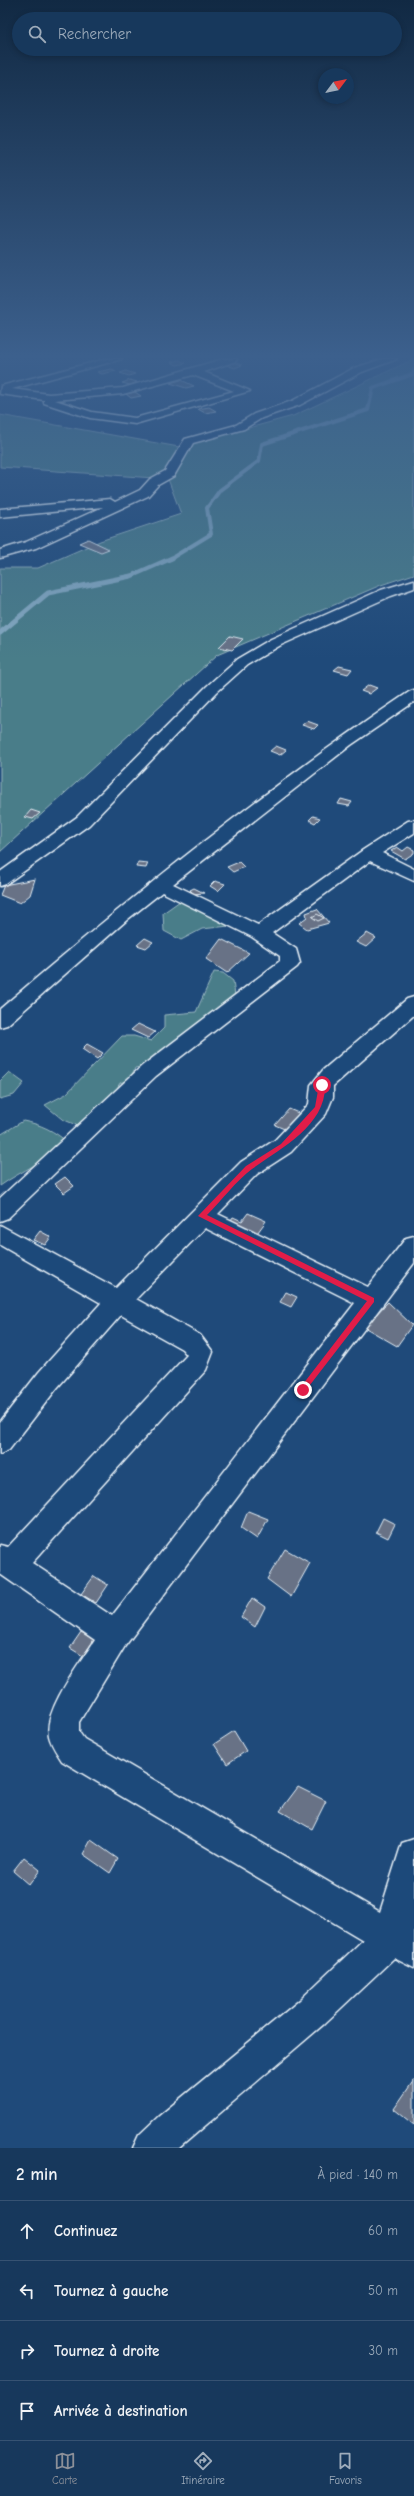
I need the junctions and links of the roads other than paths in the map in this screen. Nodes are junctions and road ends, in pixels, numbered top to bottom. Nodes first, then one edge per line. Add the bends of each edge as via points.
1 (177, 459) edge
2 (127, 501) junction
3 (0, 513) edge
4 (0, 554) edge
5 (414, 584) edge
6 (414, 695) edge
7 (414, 825) edge
8 (369, 854) junction
9 (414, 876) edge
10 (0, 880) edge
11 (161, 885) junction
12 (259, 933) junction
13 (414, 1004) edge
14 (0, 1020) edge
15 (0, 1212) edge
16 (202, 1216) junction
17 (0, 1234) edge
18 (414, 1245) edge
19 (372, 1300) junction
20 (118, 1301) junction
21 (0, 1442) edge
22 (6, 1562) edge
23 (115, 1636) junction
24 (414, 1854) edge
25 (406, 1936) edge
26 (152, 2148) edge

1 - 2 street via 170,473 154,482 144,493
2 - 3 street
2 - 4 street via 31,545
5 - 10 street via 386,593 276,642 242,662 212,689 83,821
6 - 11 street via 345,742
7 - 8 street
8 - 9 street
8 - 12 street
11 - 12 street
11 - 14 street via 121,915
12 - 15 street via 289,953 290,963 149,1071
13 - 16 street via 330,1075 322,1085 322,1097 318,1108 283,1146 249,1168
16 - 19 street
16 - 20 street
17 - 20 street
18 - 19 street
19 - 23 street
20 - 21 street via 48,1380
20 - 22 street via 191,1342 200,1352 199,1357
22 - 23 street
23 - 25 street via 64,1721 64,1736 73,1750
24 - 25 street
25 - 26 street via 182,2120

